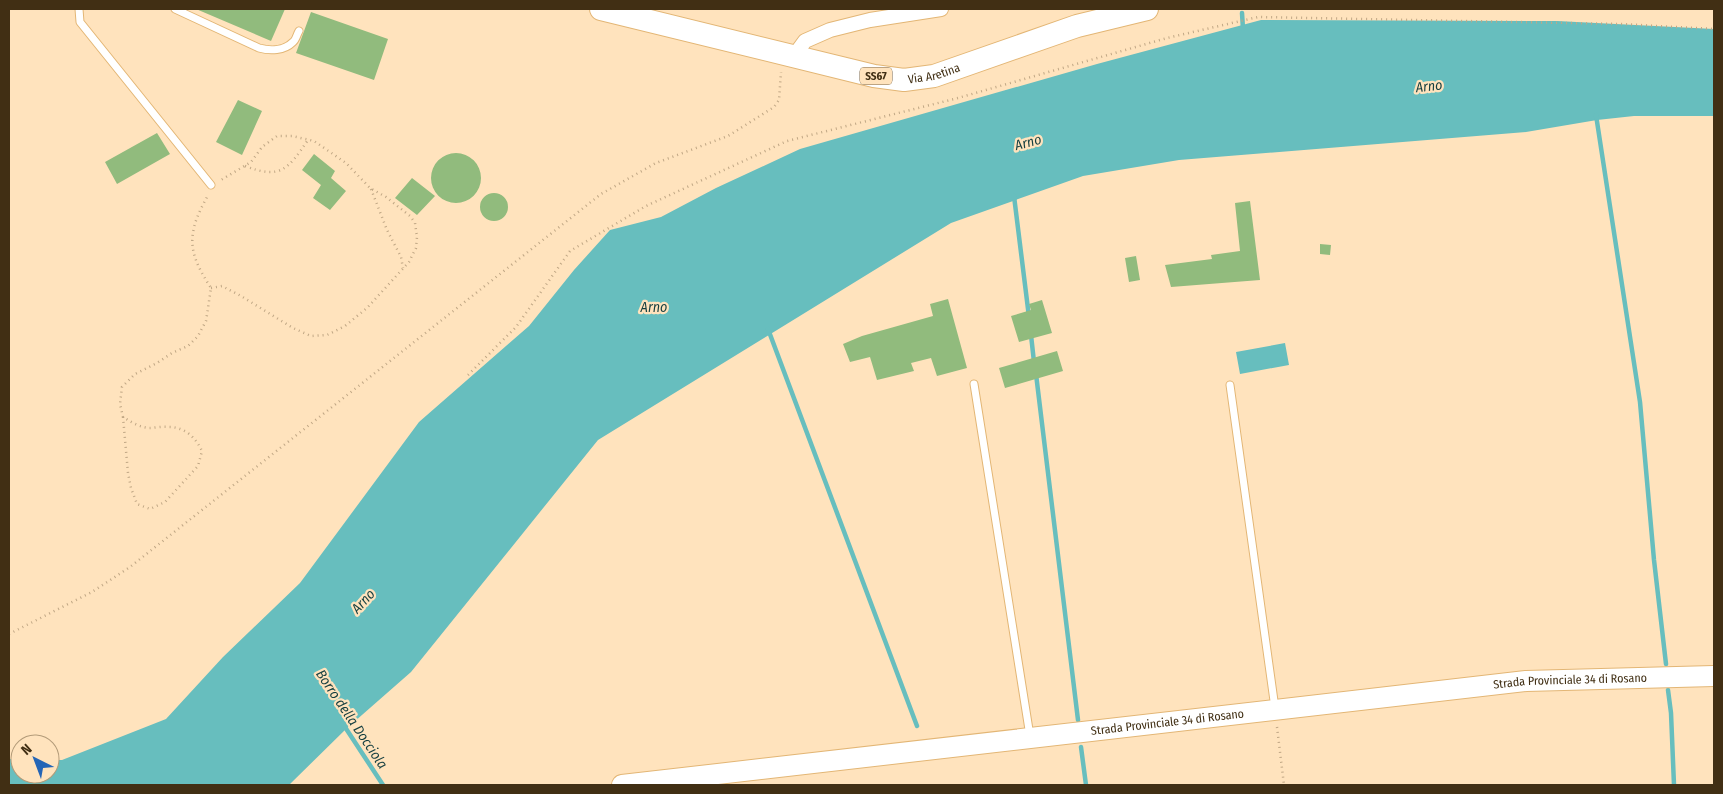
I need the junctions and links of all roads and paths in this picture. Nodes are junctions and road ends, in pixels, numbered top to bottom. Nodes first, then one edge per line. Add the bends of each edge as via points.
1 (79, 9) edge
2 (175, 9) edge
3 (601, 9) edge
4 (941, 9) edge
5 (1147, 9) edge
6 (1714, 29) edge
7 (299, 31) dead end
8 (794, 56) junction
9 (308, 140) junction
10 (245, 166) junction
11 (211, 185) junction
12 (370, 188) junction
13 (403, 268) junction
14 (211, 288) junction
15 (468, 375) dead end
16 (974, 384) dead end
17 (1230, 385) dead end
18 (123, 417) junction
19 (9, 634) edge
20 (1714, 676) edge
21 (1275, 711) junction
22 (1030, 739) junction
23 (622, 785) edge
24 (1284, 785) edge

1 - 11 lane via 80,22
2 - 7 lane via 270,51 293,42
3 - 8 main road, Via Aretina / SS67
4 - 8 street via 830,30 804,41
5 - 8 main road, Via Aretina / SS67 via 1077,26 934,76 904,80
6 - 15 path via 1258,17 1168,38 958,98 788,141 655,202 570,251 516,327
8 - 19 path via 781,73 779,100 774,107 728,136 656,163 601,194 130,568 92,592
9 - 10 path via 277,136
9 - 10 path via 294,161 281,171 262,172
9 - 12 path via 346,162
10 - 11 path
11 - 14 path via 194,228 192,251
12 - 13 path
12 - 13 path via 386,197 415,223 416,248
13 - 14 path via 360,314 346,326 327,335 311,336 222,286
14 - 18 path via 206,321 198,336 188,346 135,374 122,387 120,404
16 - 22 lane
17 - 21 lane
18 - 18 path via 149,428 171,426 183,430 196,438 202,451 198,466 165,502 150,509 137,504 131,488
20 - 21 main road, Strada Provinciale 34 di Rosano via 1526,681
21 - 22 main road, Strada Provinciale 34 di Rosano
21 - 24 path
22 - 23 main road, Strada Provinciale 34 di Rosano

